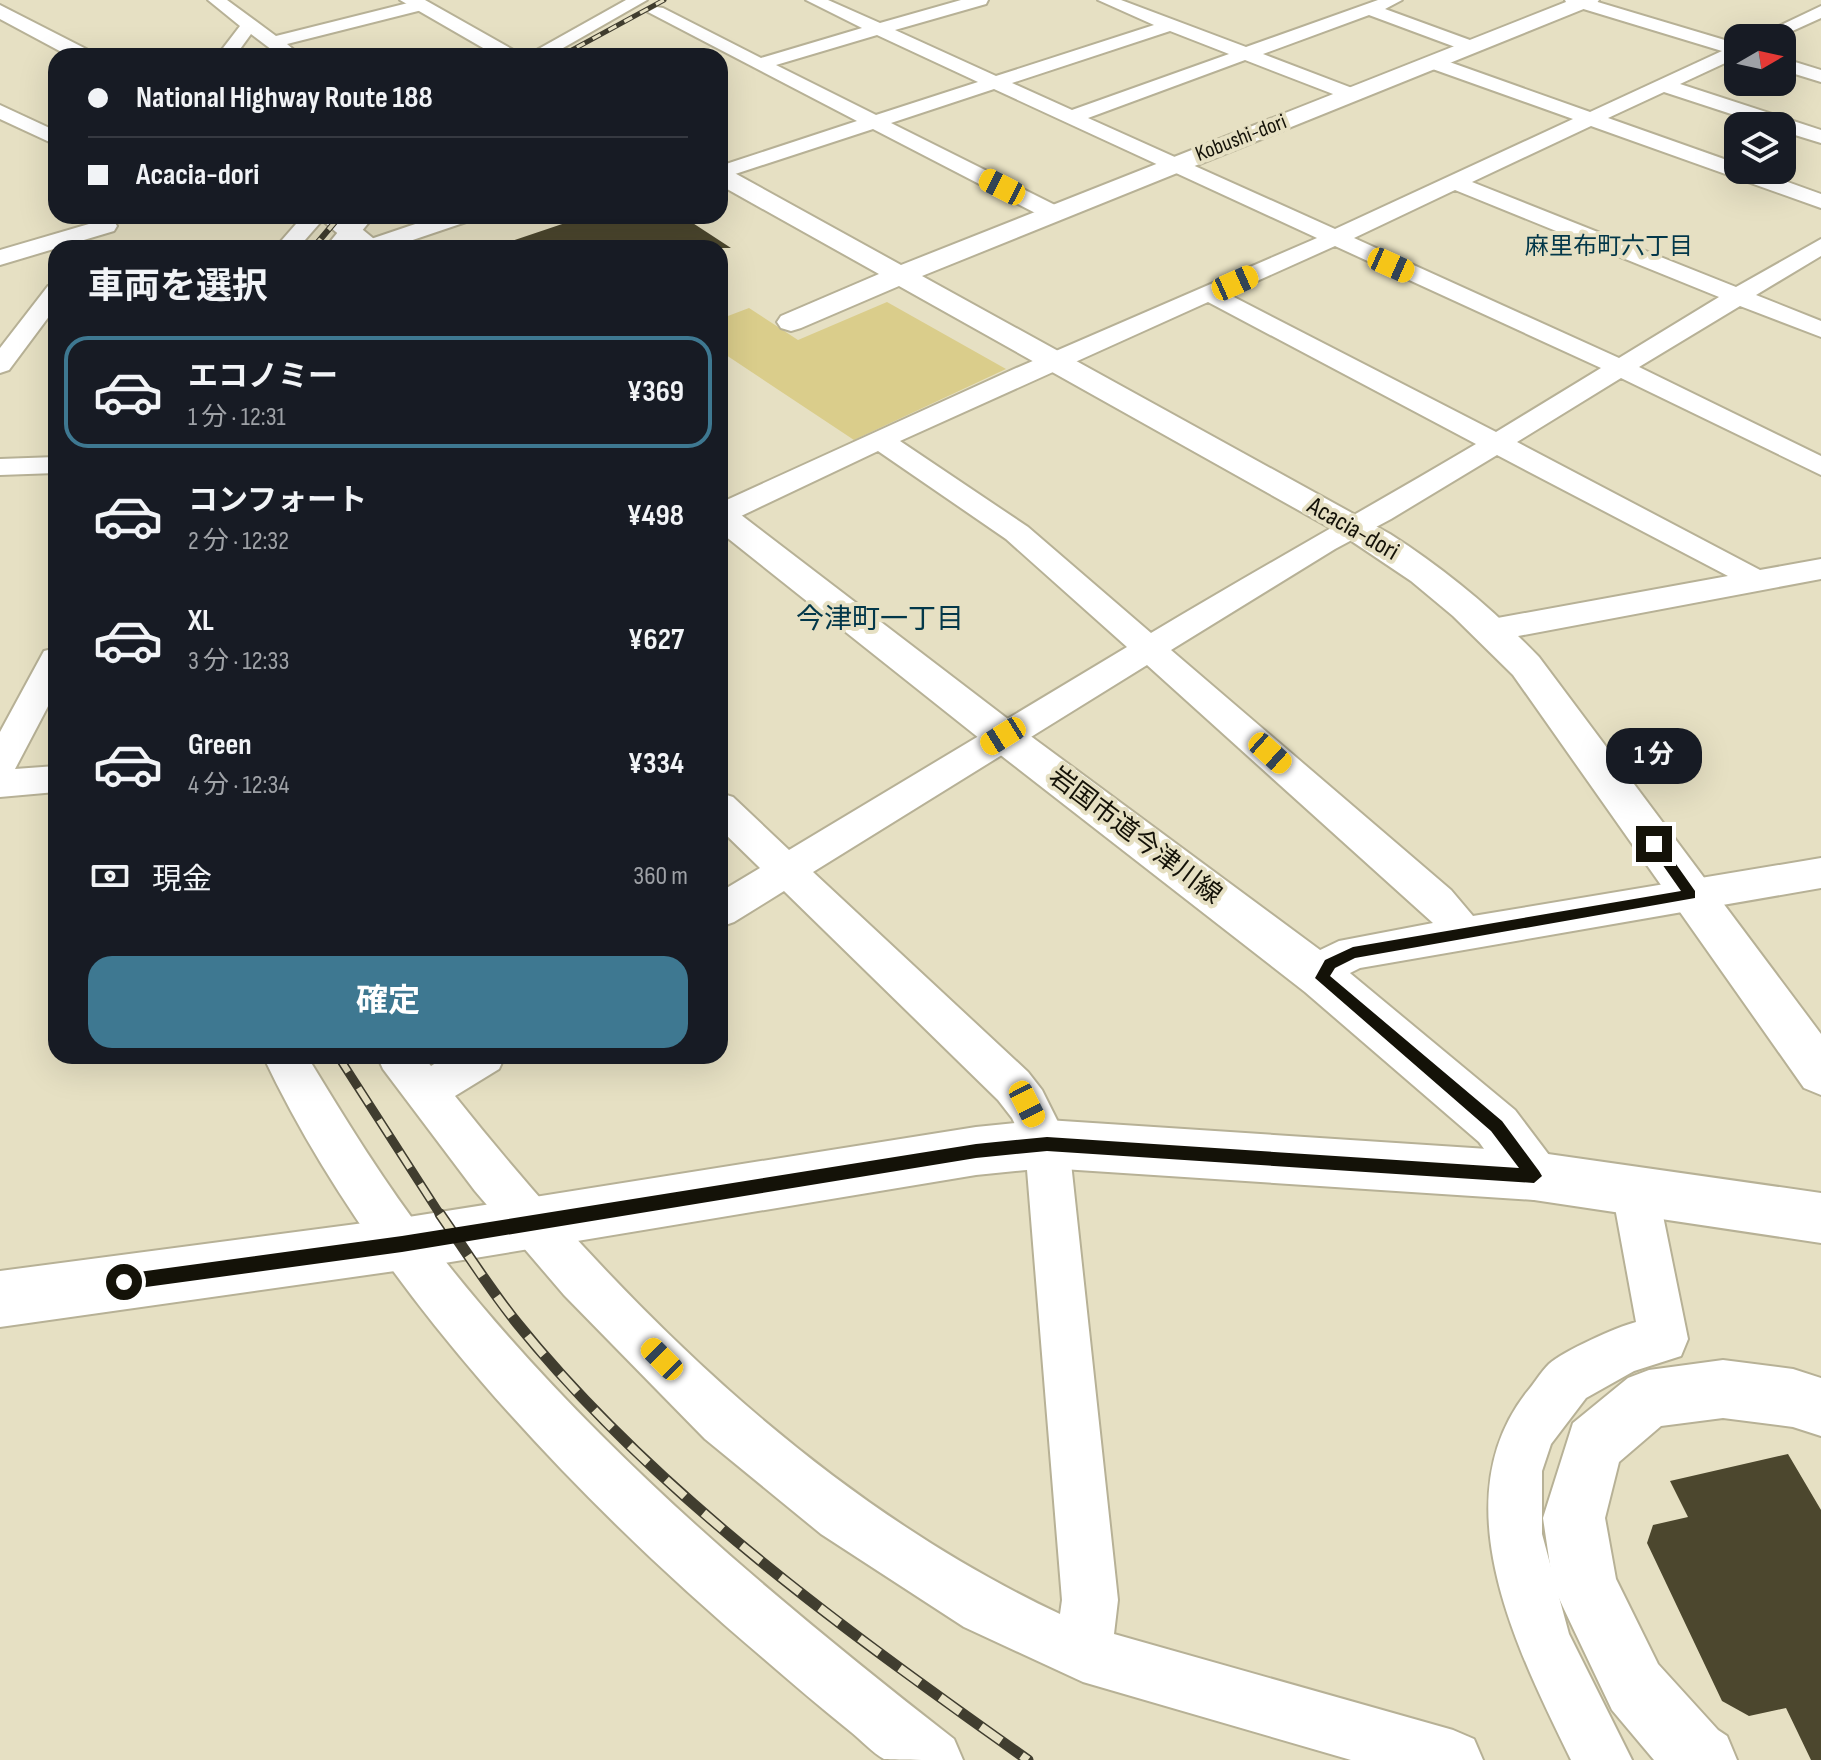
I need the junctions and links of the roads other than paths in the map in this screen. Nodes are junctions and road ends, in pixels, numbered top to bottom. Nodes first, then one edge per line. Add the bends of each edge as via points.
1 (216, 0) edge
2 (638, 0) edge
3 (679, 0) edge
4 (814, 0) edge
5 (980, 0) edge
6 (1106, 0) edge
7 (1394, 0) edge
8 (1581, 1) edge
9 (415, 2) edge
10 (1785, 5) dead end
11 (1368, 9) junction
12 (0, 11) edge
13 (1818, 12) edge
14 (1793, 24) edge
15 (1170, 25) junction
16 (252, 26) junction
17 (879, 30) junction
18 (273, 42) junction
19 (1724, 46) edge
20 (1472, 47) junction
21 (70, 48) edge
22 (232, 48) edge
23 (281, 48) edge
24 (498, 48) edge
25 (550, 48) edge
26 (726, 48) edge
27 (728, 49) edge
28 (1248, 54) junction
29 (1724, 57) edge
30 (762, 63) junction
31 (1434, 63) junction
32 (1796, 68) edge
33 (1821, 76) edge
34 (995, 83) junction
35 (1663, 85) junction
36 (1353, 95) junction
37 (0, 111) edge
38 (1071, 117) junction
39 (1590, 118) junction
40 (874, 122) junction
41 (48, 135) edge
42 (1821, 137) edge
43 (1173, 164) junction
44 (728, 171) edge
45 (728, 178) edge
46 (1456, 183) junction
47 (1821, 201) edge
48 (1053, 213) junction
49 (101, 224) edge
50 (108, 224) edge
51 (308, 224) edge
52 (413, 224) edge
53 (353, 234) edge
54 (1333, 239) junction
55 (54, 240) edge
56 (95, 240) edge
57 (293, 240) edge
58 (48, 242) edge
59 (1821, 246) edge
60 (0, 258) edge
61 (900, 275) junction
62 (1210, 294) junction
63 (1739, 296) junction
64 (48, 307) edge
65 (791, 322) dead end
66 (1821, 330) edge
67 (1056, 361) junction
68 (0, 365) edge
69 (1621, 368) junction
70 (881, 440) junction
71 (1495, 442) junction
72 (48, 465) edge
73 (0, 467) edge
74 (1821, 467) edge
75 (728, 511) edge
76 (728, 521) edge
77 (1353, 527) junction
78 (1821, 569) edge
79 (1754, 581) junction
80 (1492, 630) junction
81 (1150, 647) junction
82 (48, 674) edge
83 (1003, 736) junction
84 (0, 765) edge
85 (48, 780) edge
86 (0, 784) edge
87 (728, 815) edge
88 (786, 870) junction
89 (1821, 873) edge
90 (1691, 894) junction
91 (728, 906) edge
92 (1463, 932) junction
93 (1322, 978) junction
94 (289, 1064) edge
95 (405, 1064) edge
96 (471, 1064) edge
97 (1821, 1073) edge
98 (427, 1091) junction
99 (1047, 1144) junction
100 (1534, 1176) junction
101 (1635, 1191) junction
102 (1821, 1218) edge
103 (532, 1222) junction
104 (402, 1244) junction
105 (0, 1299) edge
106 (1821, 1407) edge
107 (1083, 1654) junction
108 (933, 1760) edge
109 (1453, 1760) edge
110 (1602, 1760) edge
111 (1703, 1760) edge

1 - 16 street
2 - 25 street
3 - 26 street via 650,16
4 - 17 street
5 - 17 street
6 - 15 street
7 - 11 street
8 - 19 street
8 - 20 main road, Kobushi-dori
9 - 18 street
9 - 24 main road
10 - 13 street
11 - 20 street
11 - 28 street
12 - 21 main road
13 - 14 street
15 - 28 street
15 - 34 street
16 - 18 street
16 - 22 street
17 - 30 street
17 - 34 street
18 - 23 street
20 - 31 main road, Kobushi-dori
27 - 30 street
28 - 36 street
28 - 38 street
29 - 35 street
30 - 40 street
31 - 36 main road, Kobushi-dori
31 - 39 street
32 - 33 street
34 - 38 street
34 - 40 street
35 - 39 street
35 - 42 street
36 - 43 main road, Kobushi-dori
37 - 41 street
38 - 43 street
39 - 46 street
39 - 47 street
40 - 44 street
40 - 48 street
43 - 48 main road, Kobushi-dori
43 - 54 street
45 - 61 main road, Acacia-dori
46 - 54 street
46 - 63 street
48 - 61 main road, Kobushi-dori
49 - 55 street
50 - 56 street
51 - 57 street
52 - 53 street
54 - 62 street
54 - 69 street
58 - 60 street
59 - 63 street
61 - 65 main road, Kobushi-dori
61 - 67 main road, Acacia-dori
62 - 67 street
62 - 71 street
63 - 66 street
63 - 69 street
64 - 68 street
67 - 70 street
67 - 77 main road, Acacia-dori
69 - 71 street
69 - 74 street
70 - 75 street
70 - 81 street via 1017,533
71 - 77 street
71 - 79 street
72 - 73 street
76 - 83 main road, 岩国市道今津川線
77 - 80 main road, Acacia-dori via 1440,584
77 - 81 street
78 - 79 street
79 - 80 street
80 - 90 main road, Acacia-dori via 1526,666
81 - 83 street
81 - 92 street via 1437,901
82 - 84 street
83 - 88 street
83 - 93 main road, 岩国市道今津川線
85 - 86 street
87 - 88 street
88 - 91 street
88 - 99 street via 1013,1086
89 - 90 street
90 - 92 street
90 - 97 main road, Acacia-dori
92 - 93 street via 1353,953 1330,964
93 - 100 main road, 岩国市道今津川線 via 1497,1126
94 - 104 street
95 - 98 street
96 - 98 street
98 - 103 street
99 - 100 main road
99 - 103 main road
99 - 107 street via 1090,1600
100 - 101 main road
101 - 102 main road
101 - 110 street via 1664,1339 1626,1349 1568,1380 1530,1430 1516,1471 1515,1534 1543,1642
103 - 104 main road
103 - 107 street via 723,1421 840,1515 984,1607
104 - 105 main road
104 - 108 street via 506,1372 649,1521 826,1678
106 - 111 main road via 1723,1389 1649,1399 1594,1444 1574,1518 1585,1585 1635,1687
107 - 109 street

